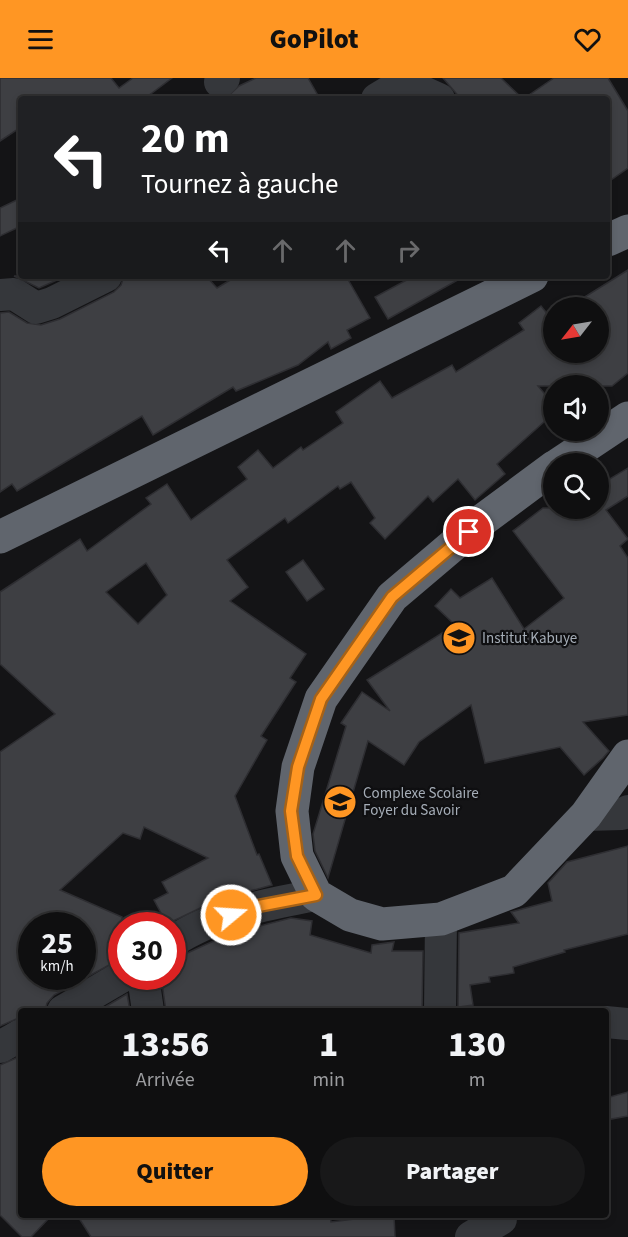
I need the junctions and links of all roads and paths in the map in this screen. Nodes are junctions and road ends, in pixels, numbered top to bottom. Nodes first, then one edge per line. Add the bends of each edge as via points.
1 (372, 91) edge
2 (432, 96) edge
3 (628, 231) edge
4 (610, 239) edge
5 (100, 279) edge
6 (526, 279) edge
7 (0, 295) edge
8 (628, 418) edge
9 (576, 453) edge
10 (543, 475) edge
11 (0, 537) edge
12 (628, 756) edge
13 (628, 811) edge
14 (586, 815) junction
15 (316, 895) junction
16 (441, 919) junction
17 (186, 933) edge
18 (108, 985) edge
19 (145, 990) edge
20 (68, 1008) edge
21 (148, 1008) edge
22 (440, 1008) edge
23 (609, 1022) edge
24 (628, 1024) edge
25 (18, 1037) edge
26 (0, 1047) edge
27 (501, 1218) edge
28 (471, 1237) edge

1 - 2 street via 403,83
3 - 4 highway
5 - 7 street via 36,308 14,294
6 - 11 highway
8 - 9 highway
10 - 15 highway via 392,597 321,699 298,767 291,811 297,856
12 - 14 highway
13 - 14 street
14 - 16 highway via 514,891
15 - 16 highway via 351,915 381,924
15 - 17 street via 253,907
16 - 22 street
18 - 20 street
19 - 21 street
23 - 24 street
25 - 26 street
27 - 28 street

